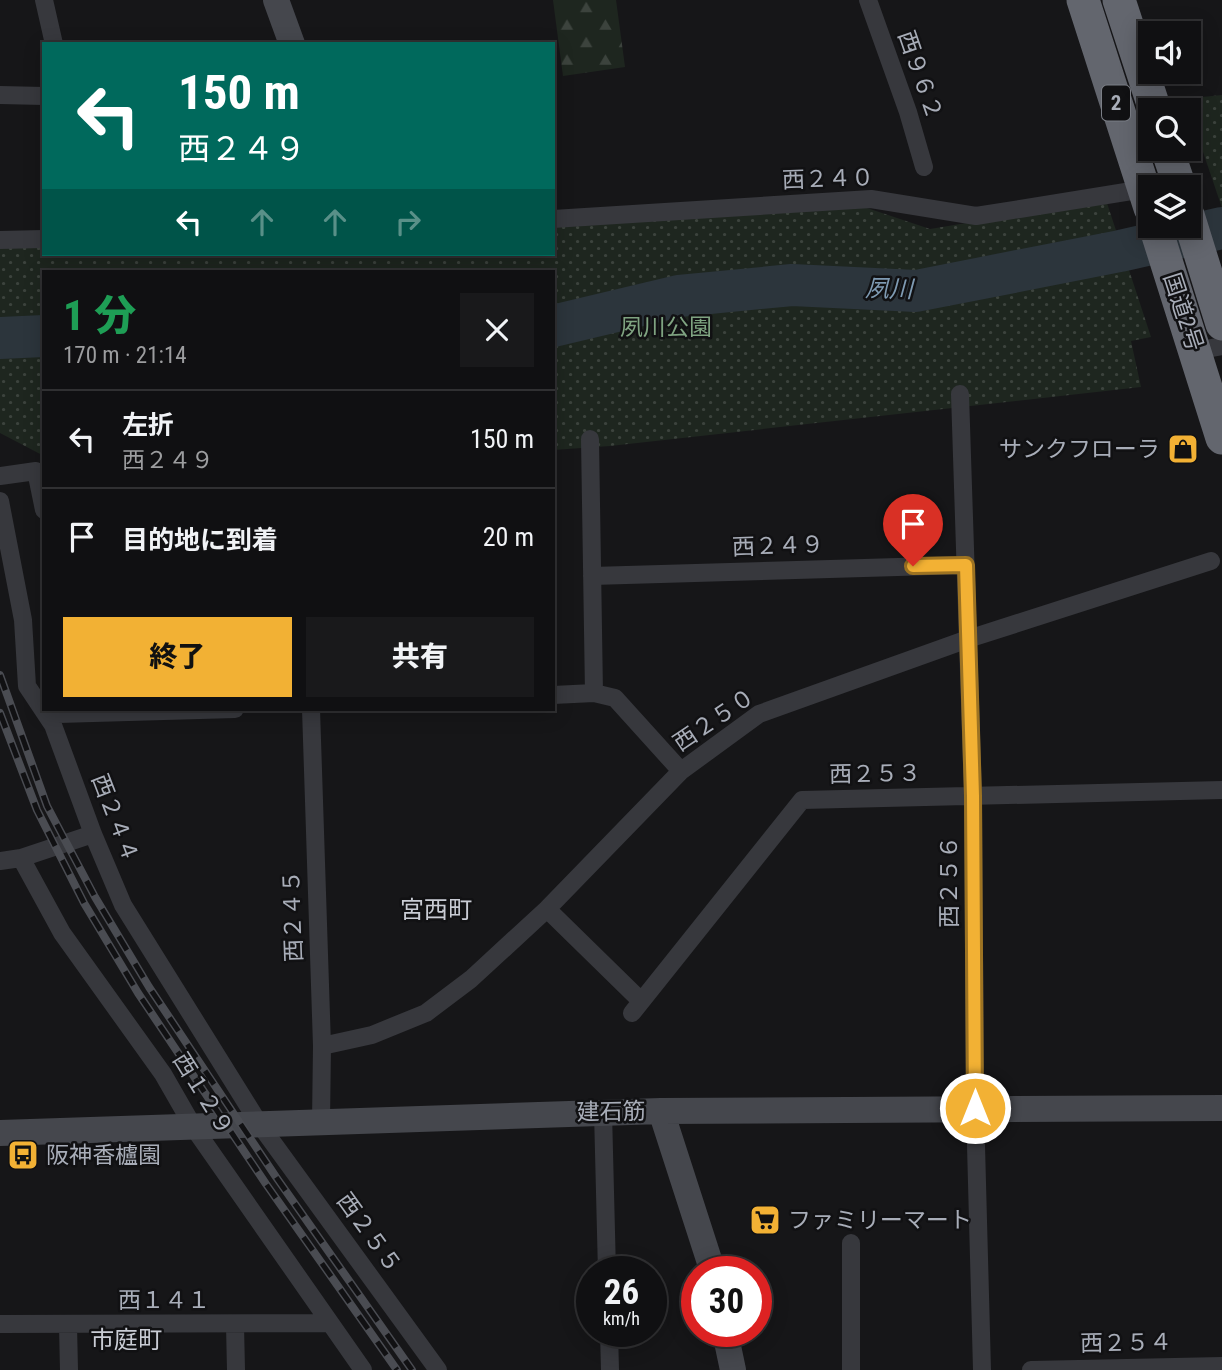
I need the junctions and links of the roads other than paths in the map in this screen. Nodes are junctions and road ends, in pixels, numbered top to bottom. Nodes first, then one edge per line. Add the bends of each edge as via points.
1 (44, 0) edge
2 (275, 0) edge
3 (868, 0) edge
4 (1083, 0) edge
5 (1119, 0) edge
6 (54, 42) edge
7 (291, 42) edge
8 (0, 95) edge
9 (42, 96) edge
10 (1151, 98) edge
11 (924, 167) dead end
12 (1140, 175) edge
13 (1138, 202) edge
14 (555, 219) edge
15 (1159, 238) edge
16 (1195, 238) edge
17 (42, 239) edge
18 (0, 240) edge
19 (1222, 324) edge
20 (1209, 349) edge
21 (960, 394) dead end
22 (1222, 438) edge
23 (590, 439) dead end
24 (0, 476) edge
25 (42, 500) edge
26 (0, 501) edge
27 (1211, 561) dead end
28 (966, 565) junction
29 (592, 576) junction
30 (968, 639) junction
31 (594, 694) junction
32 (555, 695) edge
33 (42, 701) edge
34 (171, 711) edge
35 (311, 711) edge
36 (57, 716) edge
37 (681, 771) junction
38 (1222, 790) edge
39 (973, 796) junction
40 (93, 834) junction
41 (21, 858) junction
42 (0, 860) edge
43 (547, 909) junction
44 (322, 1046) junction
45 (975, 1108) junction
46 (1222, 1108) edge
47 (660, 1111) junction
48 (603, 1112) junction
49 (321, 1121) junction
50 (260, 1125) junction
51 (194, 1128) junction
52 (0, 1133) edge
53 (851, 1243) dead end
54 (607, 1256) edge
55 (708, 1256) edge
56 (329, 1323) junction
57 (0, 1324) edge
58 (68, 1325) junction
59 (235, 1325) junction
60 (609, 1347) edge
61 (728, 1347) edge
62 (1222, 1366) edge
63 (69, 1370) edge
64 (236, 1370) edge
65 (363, 1370) edge
66 (438, 1370) edge
67 (610, 1370) edge
68 (733, 1370) edge
69 (851, 1370) edge
70 (982, 1370) edge
71 (1031, 1370) edge

1 - 6 street
2 - 7 street
3 - 11 street, 西９６２
4 - 12 highway, 2
5 - 10 highway, 2
8 - 9 street
13 - 14 street, 西２４０ via 976,216 871,199
15 - 20 highway, 国道2号 via 1169,269
16 - 19 highway, 国道2号
17 - 18 street
20 - 22 highway, 国道2号
21 - 28 street, 西２５６
23 - 29 street
24 - 25 street via 36,471
26 - 33 street, 西２４４ via 23,620 27,686
27 - 30 street, 西２５０
28 - 29 street, 西２４９
28 - 30 street, 西２５６
29 - 31 street
30 - 37 street, 西２５０ via 759,714
30 - 39 street, 西２５６
31 - 32 street
31 - 37 street via 615,698
34 - 36 street
35 - 44 street, 西２４５
36 - 40 street, 西２４４
37 - 43 street, 西２５０
38 - 39 street, 西２５３
39 - 43 street, 西２５３ via 802,800 636,1007
39 - 45 street, 西２５６
40 - 41 street
40 - 50 street, 西２４４ via 123,905
41 - 42 street
41 - 51 street, 西１２９ via 62,933 163,1074
43 - 44 street, 西２５０ via 471,979 426,1013 372,1035
44 - 49 street, 西２４５
45 - 46 street, 建石筋
45 - 47 street, 建石筋
45 - 70 street, 西２５６
47 - 48 street, 建石筋
47 - 55 street
48 - 49 street, 建石筋
48 - 54 street
49 - 50 street, 建石筋
50 - 51 street, 建石筋
50 - 66 street, 西２５５
51 - 52 street, 建石筋
51 - 56 street, 西１２９
53 - 69 street
56 - 59 street, 西１４１
56 - 65 street, 西１２９
57 - 58 street, 西１４１
58 - 59 street, 西１４１
58 - 63 street
59 - 64 street
60 - 67 street
61 - 68 street
62 - 71 street, 西２５４

